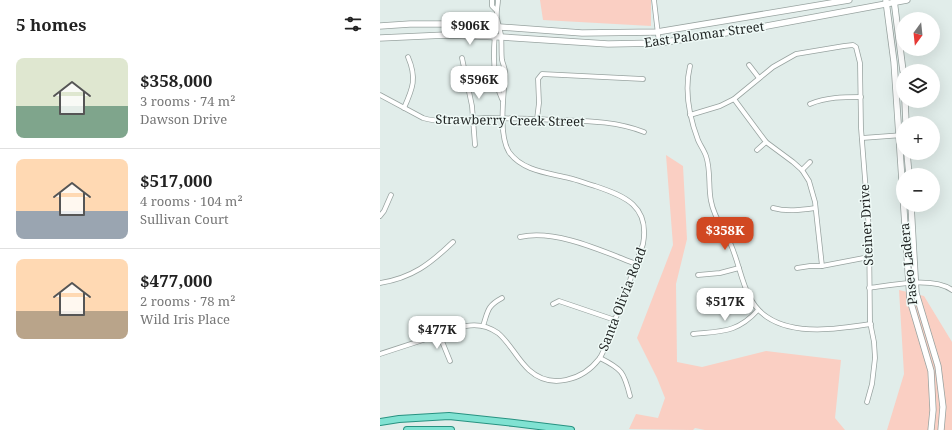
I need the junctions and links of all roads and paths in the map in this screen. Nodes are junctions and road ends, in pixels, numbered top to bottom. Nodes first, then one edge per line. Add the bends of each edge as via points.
1 (492, 0) edge
2 (498, 0) edge
3 (654, 0) edge
4 (849, 0) edge
5 (907, 0) edge
6 (894, 1) edge
7 (886, 2) edge
8 (496, 10) junction
9 (380, 26) edge
10 (498, 27) junction
11 (657, 32) junction
12 (495, 37) junction
13 (502, 37) junction
14 (380, 38) edge
15 (659, 43) junction
16 (408, 57) dead end
17 (462, 58) dead end
18 (902, 64) edge
19 (749, 65) dead end
20 (690, 66) dead end
21 (759, 78) junction
22 (643, 79) dead end
23 (380, 95) edge
24 (861, 97) junction
25 (502, 99) junction
26 (734, 99) junction
27 (810, 104) dead end
28 (404, 108) junction
29 (690, 115) junction
30 (899, 116) edge
31 (503, 118) junction
32 (474, 119) junction
33 (537, 119) junction
34 (644, 132) dead end
35 (896, 135) edge
36 (862, 138) junction
37 (766, 142) junction
38 (475, 145) dead end
39 (757, 150) dead end
40 (902, 160) edge
41 (810, 162) dead end
42 (802, 170) junction
43 (391, 195) dead end
44 (773, 208) dead end
45 (815, 208) junction
46 (910, 212) edge
47 (380, 216) edge
48 (520, 237) dead end
49 (453, 242) dead end
50 (869, 257) junction
51 (636, 264) junction
52 (822, 266) junction
53 (739, 268) junction
54 (796, 268) dead end
55 (698, 275) dead end
56 (380, 283) edge
57 (908, 283) junction
58 (915, 283) junction
59 (869, 288) junction
60 (952, 290) edge
61 (502, 298) dead end
62 (553, 304) dead end
63 (758, 310) junction
64 (615, 320) junction
65 (871, 324) junction
66 (483, 326) junction
67 (440, 334) junction
68 (693, 334) dead end
69 (380, 354) edge
70 (600, 358) junction
71 (450, 361) dead end
72 (630, 396) dead end
73 (867, 402) dead end
74 (380, 422) edge
75 (407, 430) edge
76 (451, 430) edge
77 (571, 430) edge
78 (931, 430) edge
79 (941, 430) edge

1 - 8 street, Santa Olivia Road via 492,6
2 - 8 street, Santa Olivia Road
3 - 11 street
4 - 11 main road, East Palomar Street
5 - 6 main road, East Palomar Street
6 - 7 main road, East Palomar Street
6 - 18 main road
7 - 15 main road, East Palomar Street via 744,30
7 - 30 main road, Paseo Ladera
8 - 10 street, Santa Olivia Road
9 - 10 main road, East Palomar Street via 461,24
10 - 11 main road, East Palomar Street via 582,33
10 - 12 street, Santa Olivia Road
10 - 13 street, Santa Olivia Road
11 - 15 street
12 - 13 main road, East Palomar Street
12 - 14 main road, East Palomar Street
12 - 25 street, Santa Olivia Road via 496,80
13 - 15 main road, East Palomar Street via 594,44
13 - 25 street, Santa Olivia Road via 505,90
16 - 28 street via 412,67 413,88
17 - 32 street
19 - 21 street
20 - 29 street via 687,84
21 - 24 street, Steiner Drive via 772,67 796,54 853,45 856,47 860,63
21 - 26 street
22 - 33 street via 542,74 538,79
23 - 28 street, Strawberry Creek Street
24 - 27 street via 823,99
24 - 36 street, Steiner Drive
25 - 31 street, Santa Olivia Road
26 - 29 street
26 - 37 street
28 - 32 street, Strawberry Creek Street via 431,120
29 - 53 street via 706,156 714,215 728,239
31 - 32 street, Strawberry Creek Street
31 - 33 street, Strawberry Creek Street
31 - 51 street, Santa Olivia Road via 504,140 508,150 522,164 625,197 633,204 641,216 644,230 643,244
32 - 38 street
33 - 34 street, Strawberry Creek Street via 602,122
35 - 36 street
36 - 50 street, Steiner Drive
37 - 39 street
37 - 42 street
40 - 57 main road, Paseo Ladera
41 - 42 street
42 - 45 street via 809,181
43 - 47 street
44 - 45 street
45 - 52 street
46 - 58 main road, Paseo Ladera
48 - 51 street via 541,236 581,243
49 - 56 street via 437,258 420,269 398,279
50 - 52 street
50 - 59 street, Steiner Drive
51 - 64 street, Santa Olivia Road
52 - 54 street
53 - 55 street
53 - 63 street via 746,291
57 - 58 street
57 - 59 street
57 - 78 main road, Paseo Ladera via 910,300 931,370
58 - 60 street via 940,284
58 - 79 main road, Paseo Ladera via 938,366 943,407
59 - 65 street, Steiner Drive
61 - 66 street via 492,303
62 - 64 street via 559,301
63 - 65 street via 779,323 807,329 840,329
63 - 68 street via 748,321 736,327
64 - 70 street, Santa Olivia Road
65 - 73 street, Steiner Drive via 875,358
66 - 67 street via 466,326
66 - 70 street, Santa Olivia Road via 501,336 530,371 547,379 563,381 574,378 586,372
67 - 69 street
67 - 71 street
70 - 72 street via 623,373
74 - 77 main road via 449,416
75 - 76 main road

